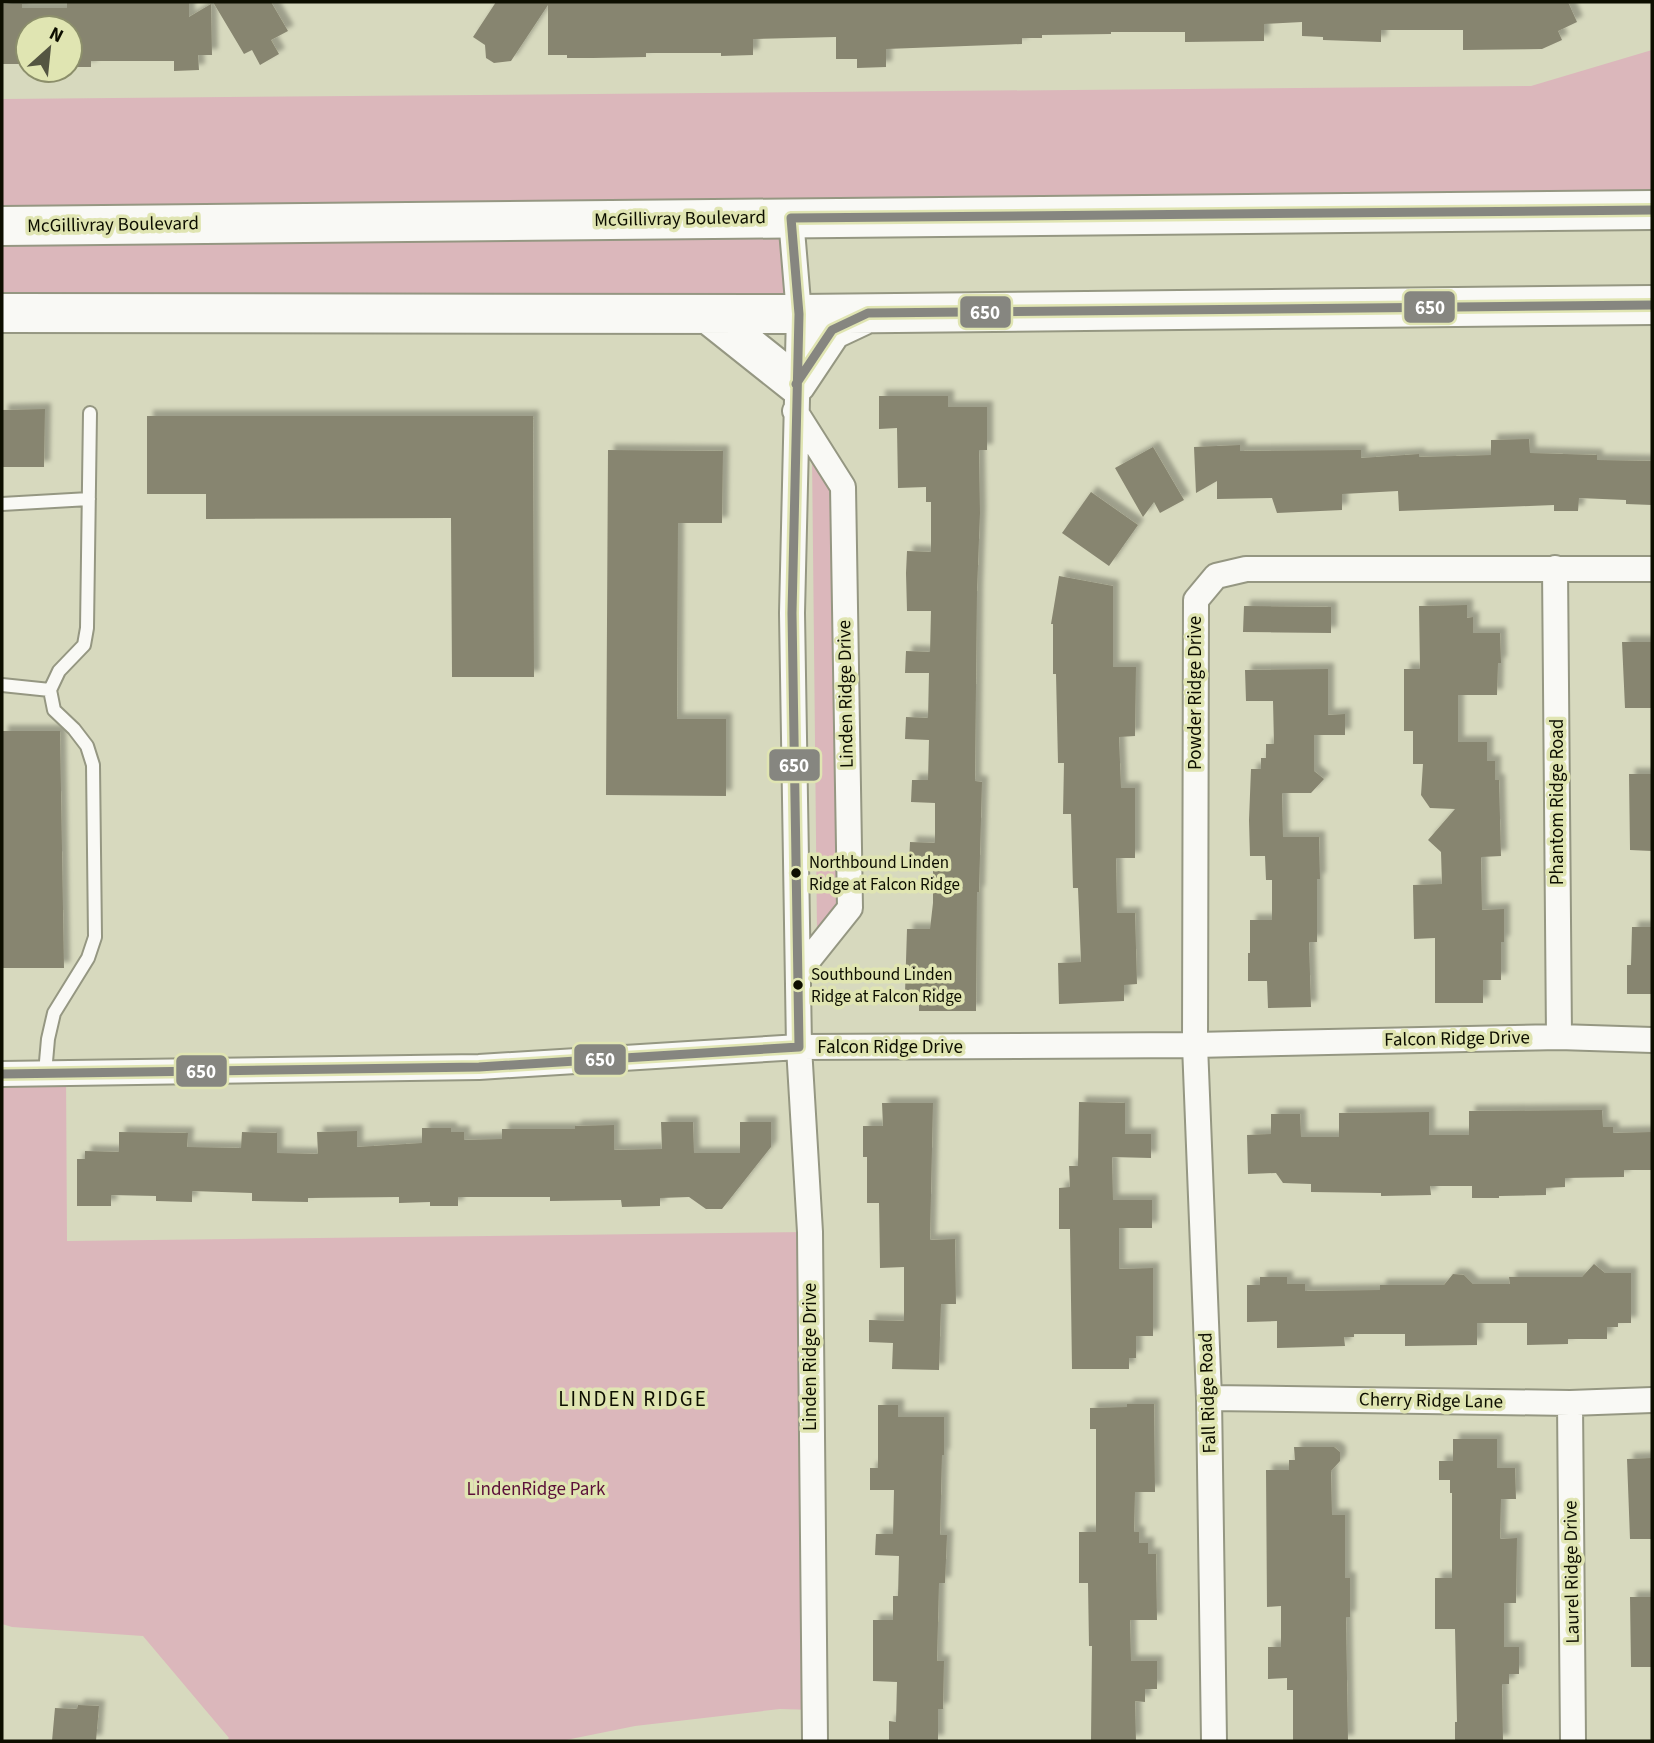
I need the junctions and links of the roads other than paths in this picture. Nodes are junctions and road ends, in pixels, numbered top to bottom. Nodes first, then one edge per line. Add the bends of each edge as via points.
1 (1652, 210) edge
2 (791, 218) junction
3 (2, 226) edge
4 (1652, 304) edge
5 (2, 313) edge
6 (868, 313) junction
7 (708, 314) junction
8 (799, 314) junction
9 (796, 398) junction
10 (90, 413) dead end
11 (89, 499) junction
12 (2, 504) edge
13 (1555, 568) junction
14 (1652, 569) edge
15 (2, 685) edge
16 (50, 690) junction
17 (798, 973) junction
18 (1559, 1037) junction
19 (1652, 1040) edge
20 (1195, 1045) junction
21 (799, 1047) junction
22 (45, 1073) junction
23 (2, 1074) edge
24 (1209, 1398) junction
25 (1652, 1400) edge
26 (1570, 1403) junction
27 (814, 1741) edge
28 (1214, 1741) edge
29 (1573, 1741) edge

1 - 2 main road, McGillivray Boulevard
2 - 3 main road, McGillivray Boulevard
2 - 8 street, Linden Ridge Drive
4 - 6 main road
5 - 7 main road
6 - 8 main road
6 - 9 main road via 832,330
7 - 8 main road
7 - 9 main road
8 - 9 street, Linden Ridge Drive
9 - 17 street, Linden Ridge Drive via 792,613
9 - 17 street, Linden Ridge Drive via 843,487 849,908
10 - 11 lane
11 - 12 lane
11 - 16 lane via 84,645 59,671
13 - 14 street, Powder Ridge Drive
13 - 18 street, Phantom Ridge Road
13 - 20 street, Powder Ridge Drive via 1246,569 1216,576 1196,600
15 - 16 lane
16 - 22 lane via 54,710 87,746 93,765 95,937 88,958 54,1013
17 - 21 street, Linden Ridge Drive
18 - 19 street, Falcon Ridge Drive
18 - 20 street, Falcon Ridge Drive
20 - 21 street, Falcon Ridge Drive
20 - 24 street, Fall Ridge Road
21 - 22 street, Falcon Ridge Drive via 479,1067
21 - 27 street, Linden Ridge Drive via 810,1232
22 - 23 street, Falcon Ridge Drive
24 - 26 street, Cherry Ridge Lane
24 - 28 street, Fall Ridge Road
25 - 26 street, Cherry Ridge Lane
26 - 29 street, Laurel Ridge Drive

